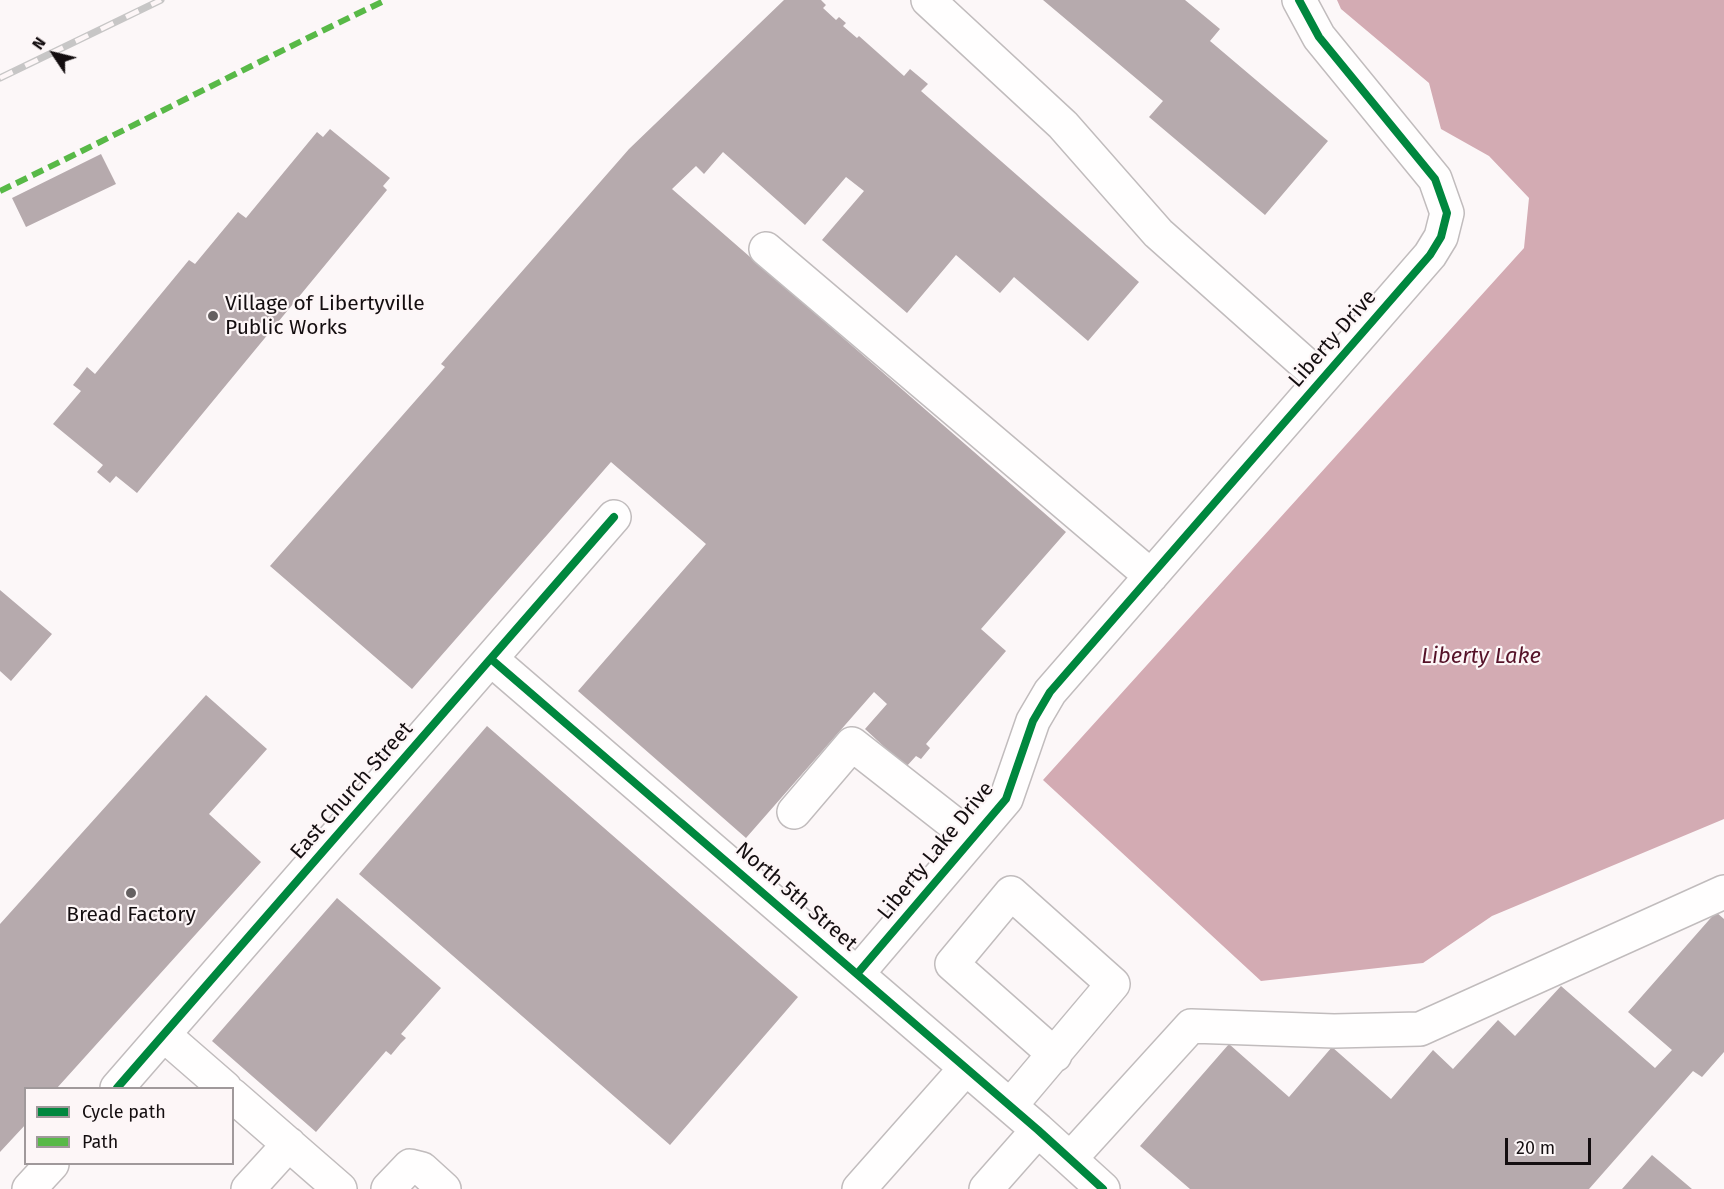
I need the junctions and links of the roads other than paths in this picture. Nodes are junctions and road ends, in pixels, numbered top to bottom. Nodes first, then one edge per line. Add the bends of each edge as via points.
1 (928, 0) edge
2 (1299, 0) edge
3 (766, 249) dead end
4 (1322, 379) junction
5 (614, 517) dead end
6 (1150, 576) junction
7 (491, 659) junction
8 (1062, 678) joint
9 (794, 812) dead end
10 (972, 838) junction
11 (1724, 892) edge
12 (857, 974) junction
13 (164, 1035) junction
14 (1055, 1055) junction
15 (966, 1068) junction
16 (119, 1087) edge
17 (223, 1087) edge
18 (234, 1097) edge
19 (1010, 1106) junction
20 (1038, 1130) junction
21 (289, 1144) junction
22 (1070, 1159) junction
23 (51, 1165) edge
24 (29, 1189) edge
25 (248, 1189) edge
26 (340, 1189) edge
27 (388, 1189) edge
28 (444, 1189) edge
29 (859, 1189) edge
30 (986, 1189) edge
31 (1103, 1189) edge

1 - 4 street via 1063,125 1158,233
2 - 4 street, Liberty Drive via 1319,37 1435,179 1447,213 1441,237 1430,255
3 - 6 street
4 - 6 street, Liberty Drive
5 - 7 street, East Church Street
6 - 8 street, Liberty Drive
7 - 12 street, North 5th Street
7 - 13 street, East Church Street
8 - 10 street, Liberty Lake Drive via 1033,721 1006,799
9 - 10 street via 852,744
10 - 12 street, Liberty Lake Drive
11 - 22 street via 1420,1029 1334,1031 1191,1026
12 - 15 street, North 5th Street
13 - 16 street, East Church Street
13 - 17 street
14 - 14 street via 1113,984 1011,893 952,964
14 - 19 street
15 - 19 street, North 5th Street
15 - 29 street
18 - 21 street
19 - 20 street, North 5th Street
20 - 22 street, North 5th Street
20 - 30 street
21 - 25 street
21 - 26 street
22 - 31 street, North 5th Street
23 - 24 street
27 - 28 street via 410,1166 423,1169

